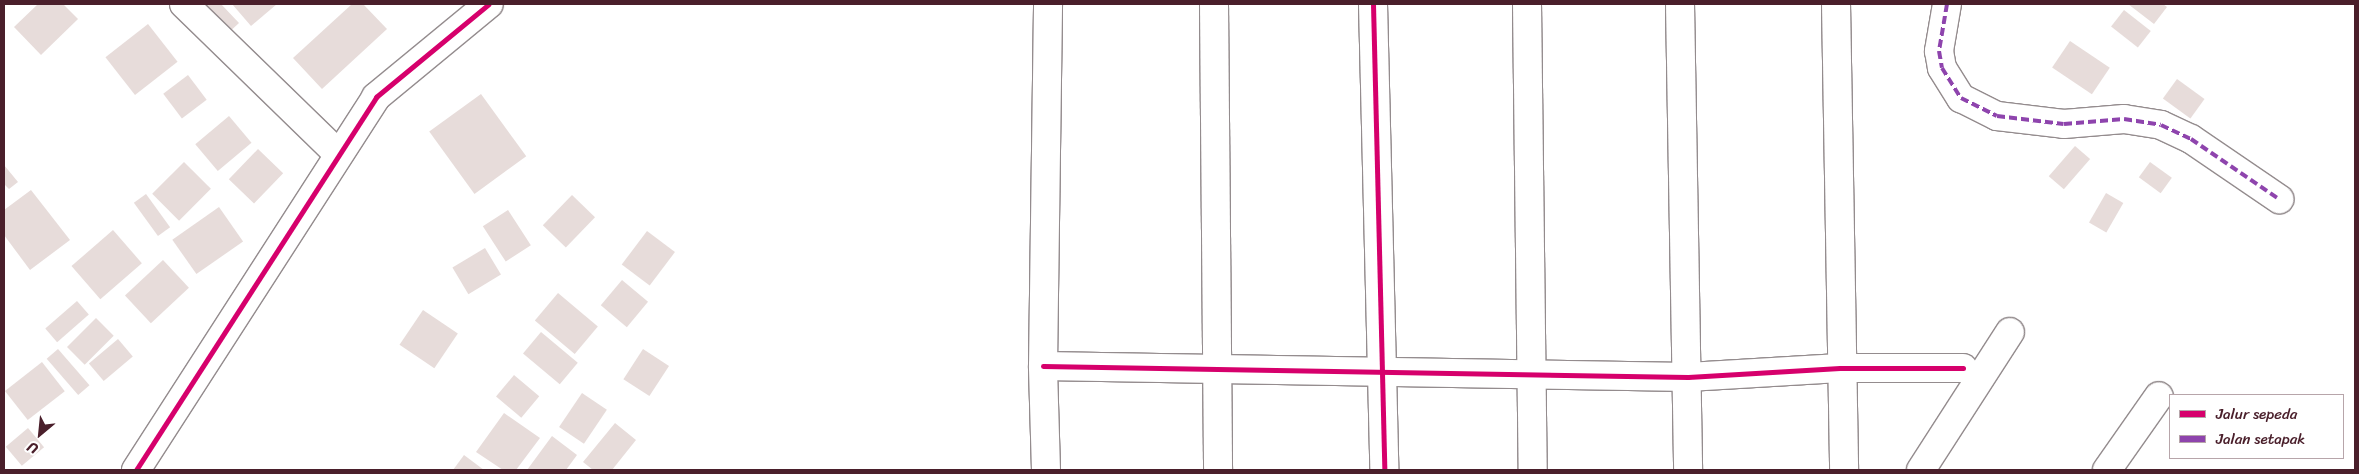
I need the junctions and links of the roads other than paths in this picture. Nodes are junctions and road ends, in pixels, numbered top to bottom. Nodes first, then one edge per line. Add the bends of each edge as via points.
1 (184, 4) edge
2 (489, 4) edge
3 (1048, 4) edge
4 (1214, 4) edge
5 (1374, 4) edge
6 (1527, 4) edge
7 (1680, 4) edge
8 (1836, 4) edge
9 (1946, 4) edge
10 (338, 154) junction
11 (2279, 199) dead end
12 (2010, 332) dead end
13 (1043, 366) junction
14 (1214, 367) junction
15 (1840, 368) junction
16 (1963, 368) dead end
17 (1385, 371) junction
18 (1533, 372) junction
19 (1688, 377) junction
20 (2159, 396) dead end
21 (136, 470) edge
22 (1046, 470) edge
23 (1218, 470) edge
24 (1384, 470) edge
25 (1533, 470) edge
26 (1688, 470) edge
27 (1844, 470) edge
28 (1921, 470) edge
29 (2107, 470) edge

1 - 10 street
2 - 10 street via 376,97
3 - 13 street
4 - 14 street
5 - 17 street
6 - 18 street
7 - 19 street
8 - 15 street
9 - 11 street via 1939,50 1942,68 1961,98 1997,116 2064,124 2124,118 2161,125 2191,139
10 - 21 street
12 - 28 street
13 - 14 street
13 - 22 street
14 - 17 street
14 - 23 street
15 - 16 street
15 - 19 street
15 - 27 street
17 - 18 street
17 - 24 street
18 - 19 street
18 - 25 street
19 - 26 street
20 - 29 street

